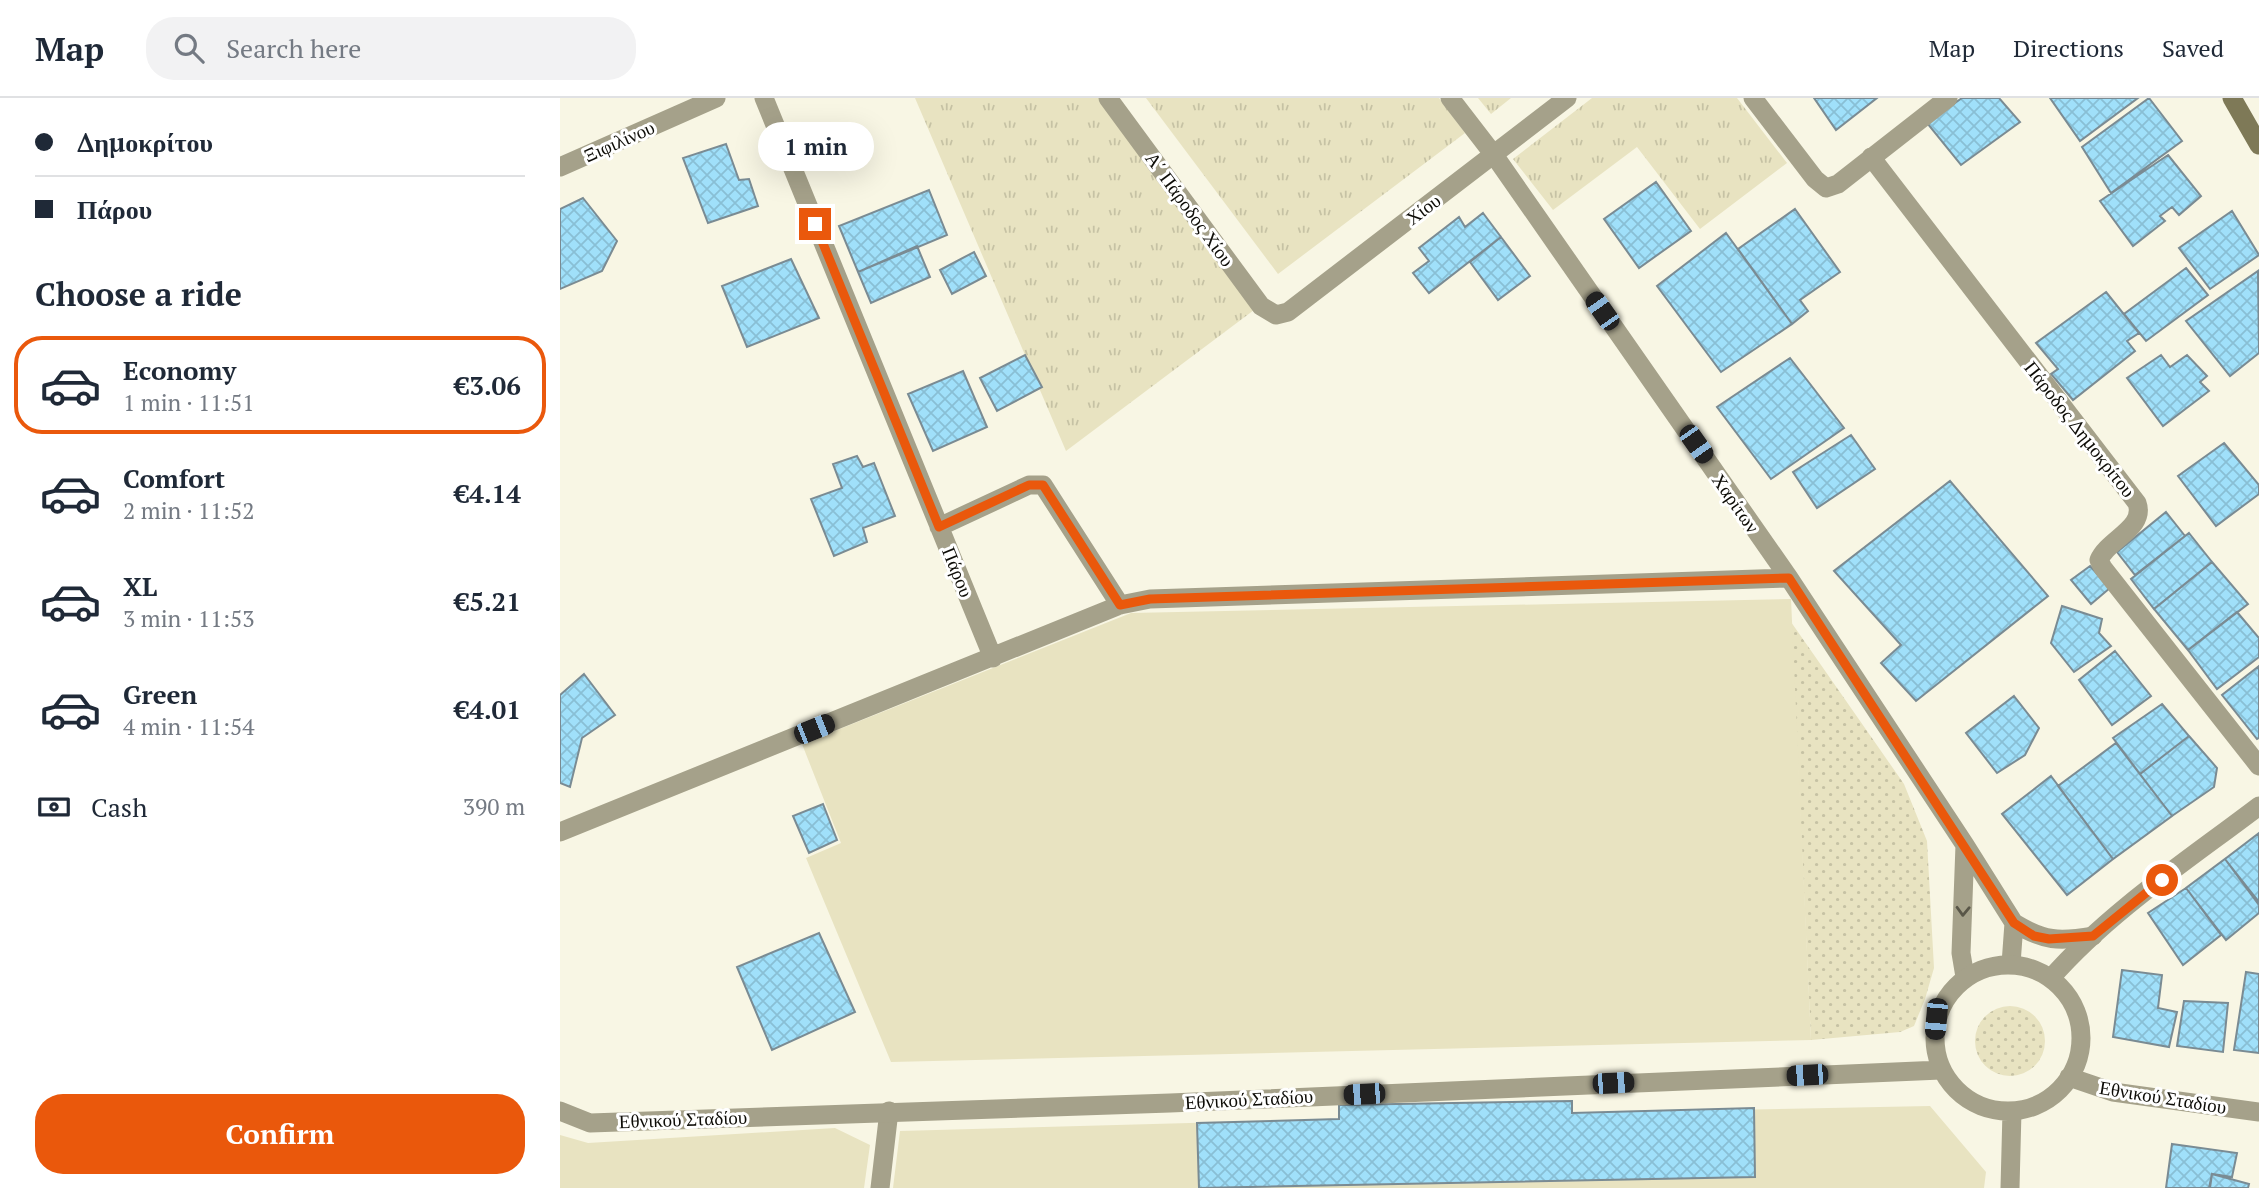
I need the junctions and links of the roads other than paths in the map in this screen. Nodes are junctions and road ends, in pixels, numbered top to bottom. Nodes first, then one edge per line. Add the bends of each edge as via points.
1 (716, 98) edge
2 (764, 98) edge
3 (1108, 98) edge
4 (1450, 98) edge
5 (1567, 98) edge
6 (1753, 98) edge
7 (1948, 98) edge
8 (2232, 98) edge
9 (2259, 145) edge
10 (1494, 155) junction
11 (1871, 157) junction
12 (560, 167) edge
13 (1276, 315) joint
14 (939, 527) junction
15 (1789, 578) junction
16 (1120, 605) junction
17 (993, 658) junction
18 (2259, 766) edge
19 (2259, 806) edge
20 (560, 832) edge
21 (1965, 845) junction
22 (2014, 923) junction
23 (2093, 936) junction
24 (2011, 964) junction
25 (1965, 977) junction
26 (2051, 978) junction
27 (1941, 1069) junction
28 (2069, 1077) junction
29 (560, 1111) edge
30 (889, 1111) junction
31 (2012, 1111) junction
32 (2259, 1112) edge
33 (880, 1188) edge
34 (2010, 1188) edge

1 - 12 street, Ξιφιλίνου
2 - 14 street, Πάρου
3 - 13 street, Α΄ Πάροδος Χίου via 1261,306
4 - 10 street, Χαρίτων
5 - 10 street, Χίου
6 - 11 street via 1826,188 1838,184
7 - 11 street
8 - 9 main road
10 - 13 street, Χίου via 1288,312
10 - 15 street, Χαρίτων
11 - 18 street, Πάροδος Δημοκρίτου via 2137,503 2137,521 2099,560
14 - 16 street via 1029,485 1043,485
14 - 17 street, Πάρου
15 - 16 street via 1150,599
15 - 21 street, Χαρίτων
16 - 17 street
17 - 20 street
19 - 23 street
21 - 22 street, Χαρίτων
21 -> 25 street via 1961,953
22 - 23 street via 2034,936 2049,939
22 - 24 street
23 - 26 street
24 - 25 street via 1987,967
24 - 26 street
25 - 27 street via 1947,995 1936,1019 1934,1045
26 - 28 street via 2077,1013 2081,1035 2079,1057
27 - 30 street, Εθνικού Σταδίου
27 - 31 street via 1963,1096 1978,1105
28 - 31 street via 2045,1101
28 - 32 street, Εθνικού Σταδίου via 2113,1092
29 - 30 street, Εθνικού Σταδίου via 590,1123
30 - 33 street
31 - 34 street

